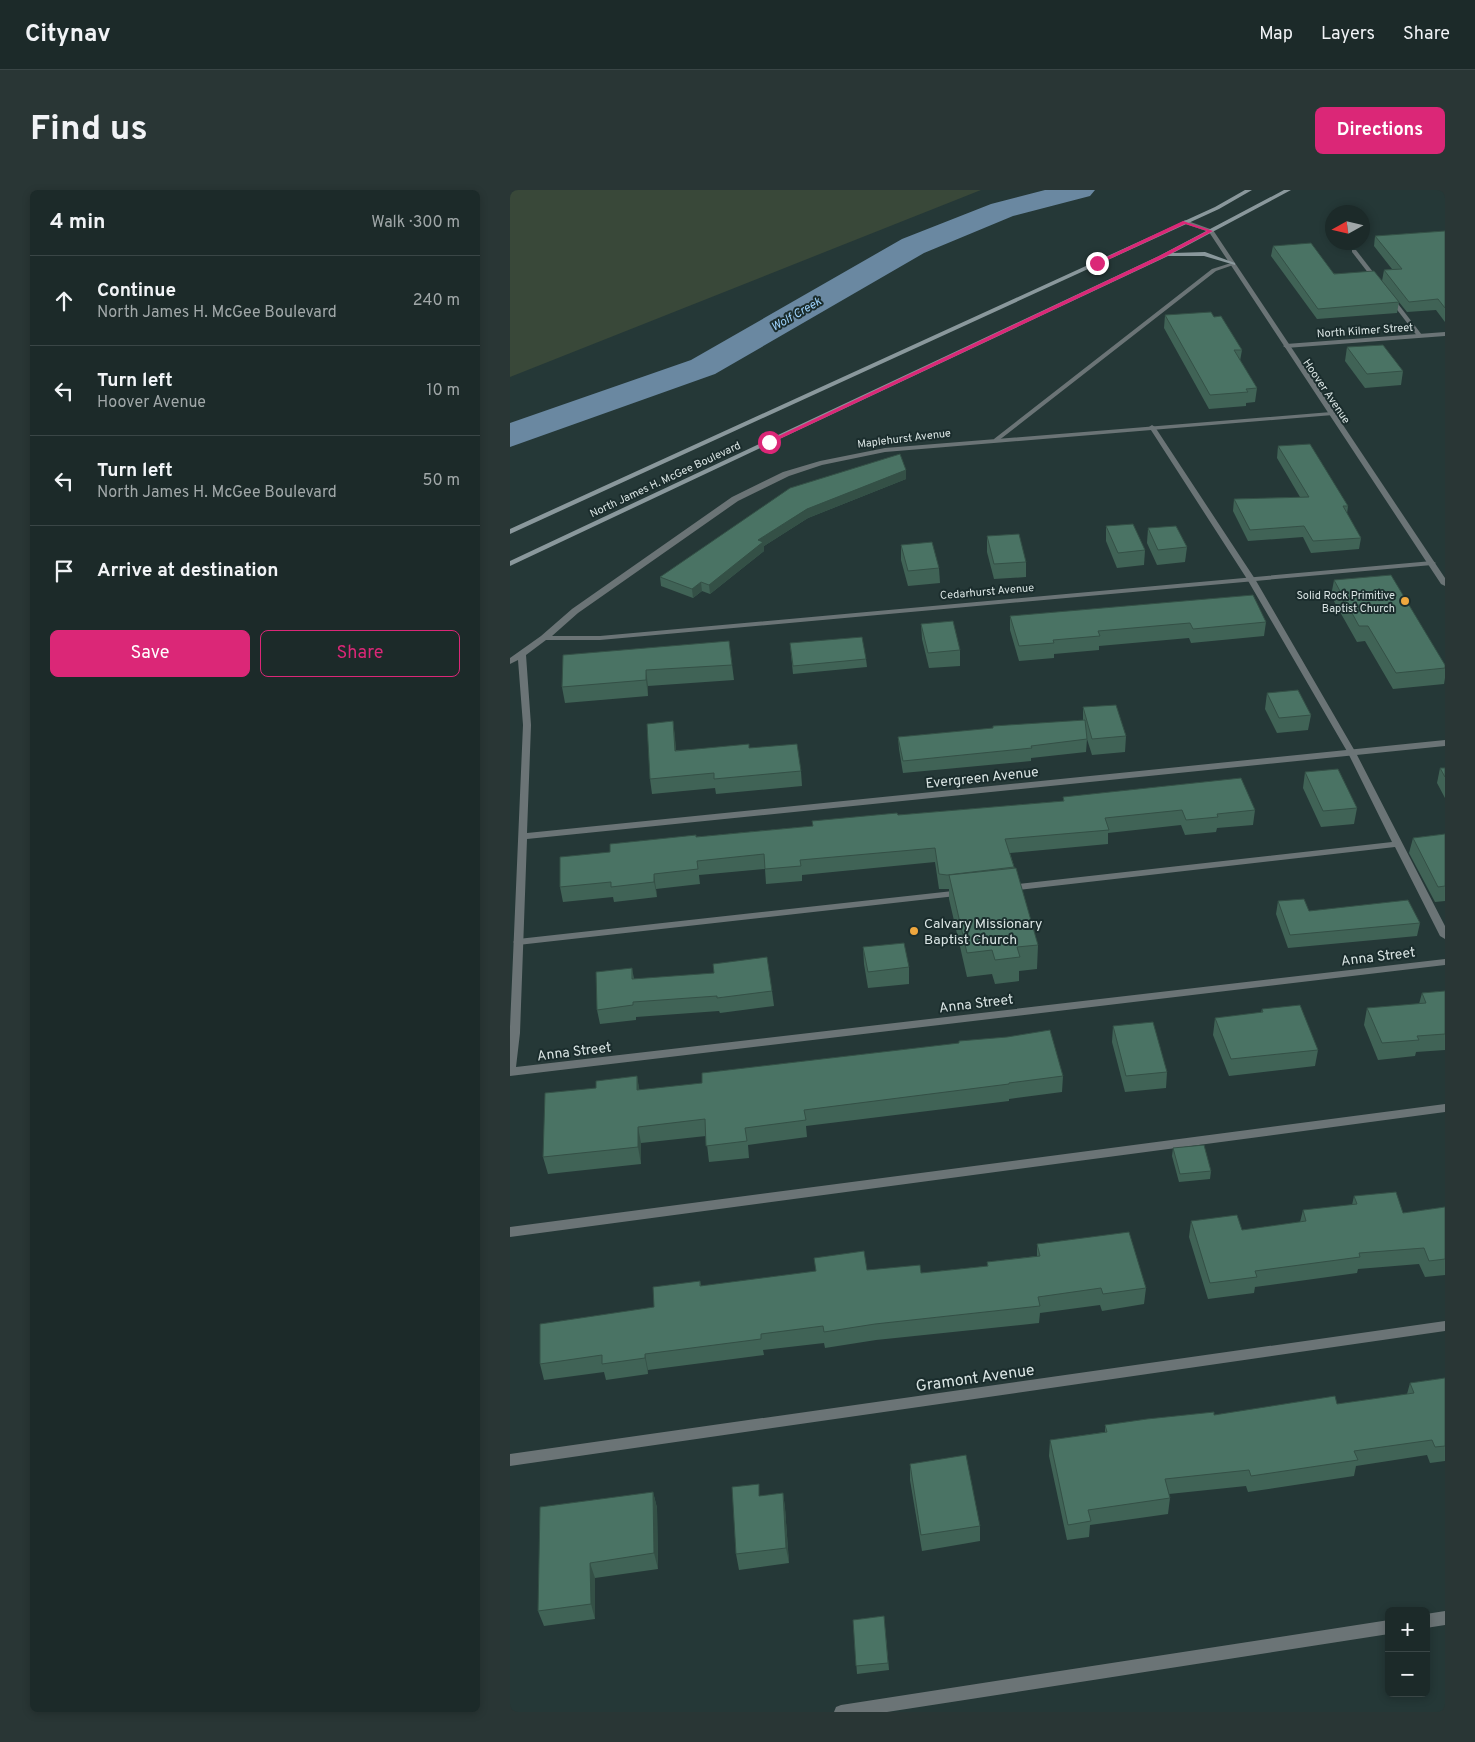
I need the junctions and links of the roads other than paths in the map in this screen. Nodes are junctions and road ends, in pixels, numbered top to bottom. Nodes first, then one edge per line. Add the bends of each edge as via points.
1 (1249, 190) edge
2 (1288, 190) edge
3 (1185, 222) junction
4 (1211, 231) junction
5 (1354, 251) dead end
6 (1161, 257) junction
7 (1233, 264) junction
8 (1445, 334) edge
9 (1420, 336) junction
10 (1286, 346) junction
11 (1330, 414) junction
12 (1152, 427) junction
13 (996, 440) junction
14 (510, 532) edge
15 (1432, 563) junction
16 (510, 564) edge
17 (1251, 579) junction
18 (1445, 584) edge
19 (544, 638) junction
20 (522, 655) junction
21 (510, 662) edge
22 (1445, 744) edge
23 (1352, 753) junction
24 (522, 837) junction
25 (1398, 844) junction
26 (1003, 888) edge
27 (973, 892) edge
28 (1445, 936) edge
29 (518, 942) junction
30 (1445, 962) edge
31 (510, 1071) edge
32 (1445, 1108) edge
33 (510, 1232) edge
34 (1445, 1326) edge
35 (510, 1460) edge
36 (1445, 1618) edge
37 (1430, 1620) edge
38 (1385, 1628) edge
39 (841, 1712) edge

1 - 3 main road, North James H. McGee Boulevard
2 - 4 main road, North James H. McGee Boulevard
3 - 4 street
3 - 14 main road, North James H. McGee Boulevard
4 - 6 main road, North James H. McGee Boulevard
4 - 7 street, Hoover Avenue
5 - 9 street
6 - 7 main road via 1205,254
6 - 16 main road, North James H. McGee Boulevard
7 - 10 street, Hoover Avenue
7 - 13 street via 1214,270
8 - 9 street, North Kilmer Street
9 - 10 street, North Kilmer Street
10 - 11 street, Hoover Avenue
11 - 12 street, Maplehurst Avenue
11 - 15 street, Hoover Avenue
12 - 13 street, Maplehurst Avenue
12 - 17 street
13 - 19 street, Maplehurst Avenue via 866,452 820,463 762,485 735,499 575,611
15 - 17 street, Cedarhurst Avenue
15 - 18 street, Hoover Avenue
17 - 19 street, Cedarhurst Avenue via 600,638
17 - 23 street
19 - 20 street, Maplehurst Avenue
20 - 21 street, Maplehurst Avenue
20 - 24 street via 527,724
22 - 23 street, Evergreen Avenue
23 - 24 street, Evergreen Avenue
23 - 25 street
24 - 29 street
25 - 26 street
25 - 28 street
27 - 29 street
29 - 31 street via 515,1033
30 - 31 street, Anna Street
32 - 33 street
34 - 35 street, Gramont Avenue
36 - 37 street
38 - 39 street

